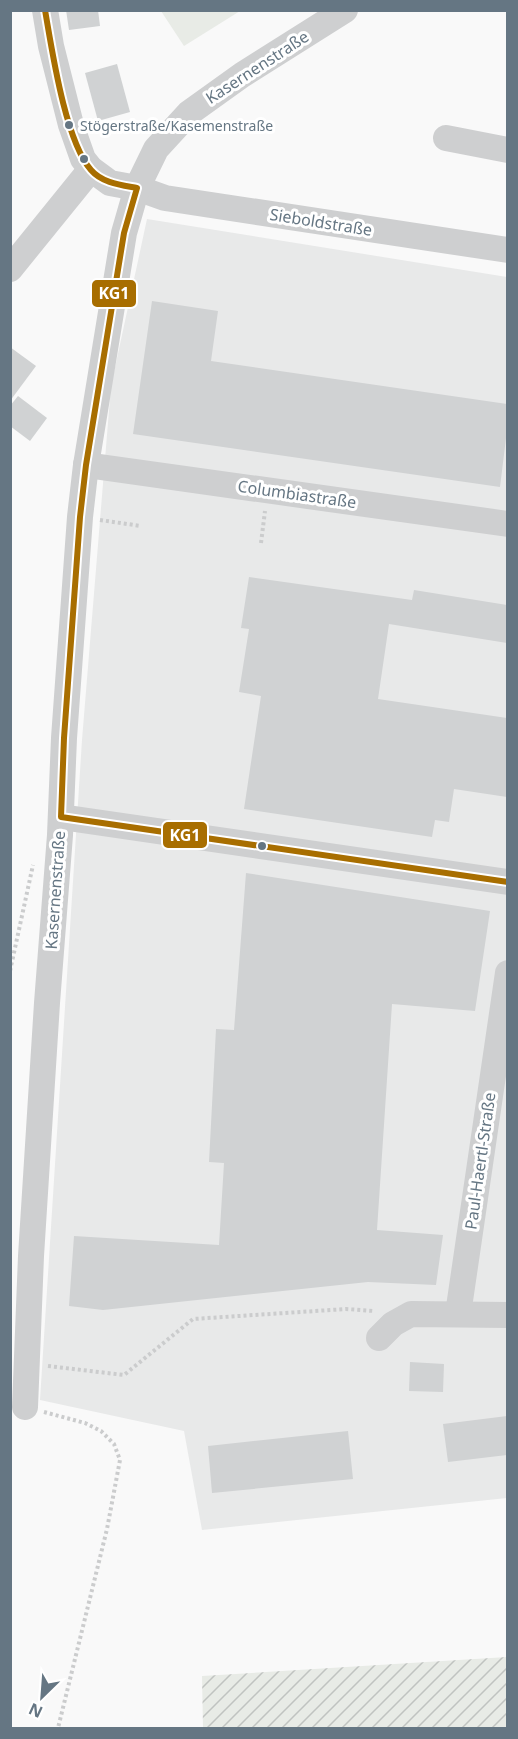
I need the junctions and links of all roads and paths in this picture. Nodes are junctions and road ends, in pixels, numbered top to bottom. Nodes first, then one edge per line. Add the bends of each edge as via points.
1 (45, 10) edge
2 (345, 10) edge
3 (446, 138) dead end
4 (507, 150) edge
5 (91, 169) junction
6 (137, 188) junction
7 (507, 250) edge
8 (10, 269) edge
9 (86, 465) junction
10 (266, 505) dead end
11 (80, 517) junction
12 (507, 524) edge
13 (141, 526) dead end
14 (261, 543) dead end
15 (61, 817) junction
16 (35, 856) dead end
17 (507, 882) edge
18 (10, 971) edge
19 (507, 972) edge
20 (20, 1311) edge
21 (411, 1314) junction
22 (458, 1314) junction
23 (507, 1315) edge
24 (379, 1338) dead end
25 (26, 1363) junction
26 (25, 1407) joint
27 (58, 1728) edge

1 - 5 street via 70,125
2 - 6 street, Kasernenstraße via 189,113 156,149
3 - 4 street
5 - 6 street, Sieboldstraße via 110,183
5 - 8 street
6 - 7 street, Sieboldstraße via 165,198
6 - 9 street, Kasernenstraße via 124,233
9 - 11 street, Kasernenstraße
9 - 12 street, Columbiastraße
10 - 14 path
11 - 13 path
11 - 15 street, Kasernenstraße
15 - 17 street
15 - 20 street, Kasernenstraße
16 - 18 path
19 - 22 street, Paul-Haertl-Straße
20 - 25 street, Kasernenstraße
21 - 22 street
21 - 24 street
21 - 25 path via 346,1309 193,1319 124,1375
22 - 23 street
25 - 26 street, Kasernenstraße
26 - 27 path via 101,1431 114,1444 120,1460

